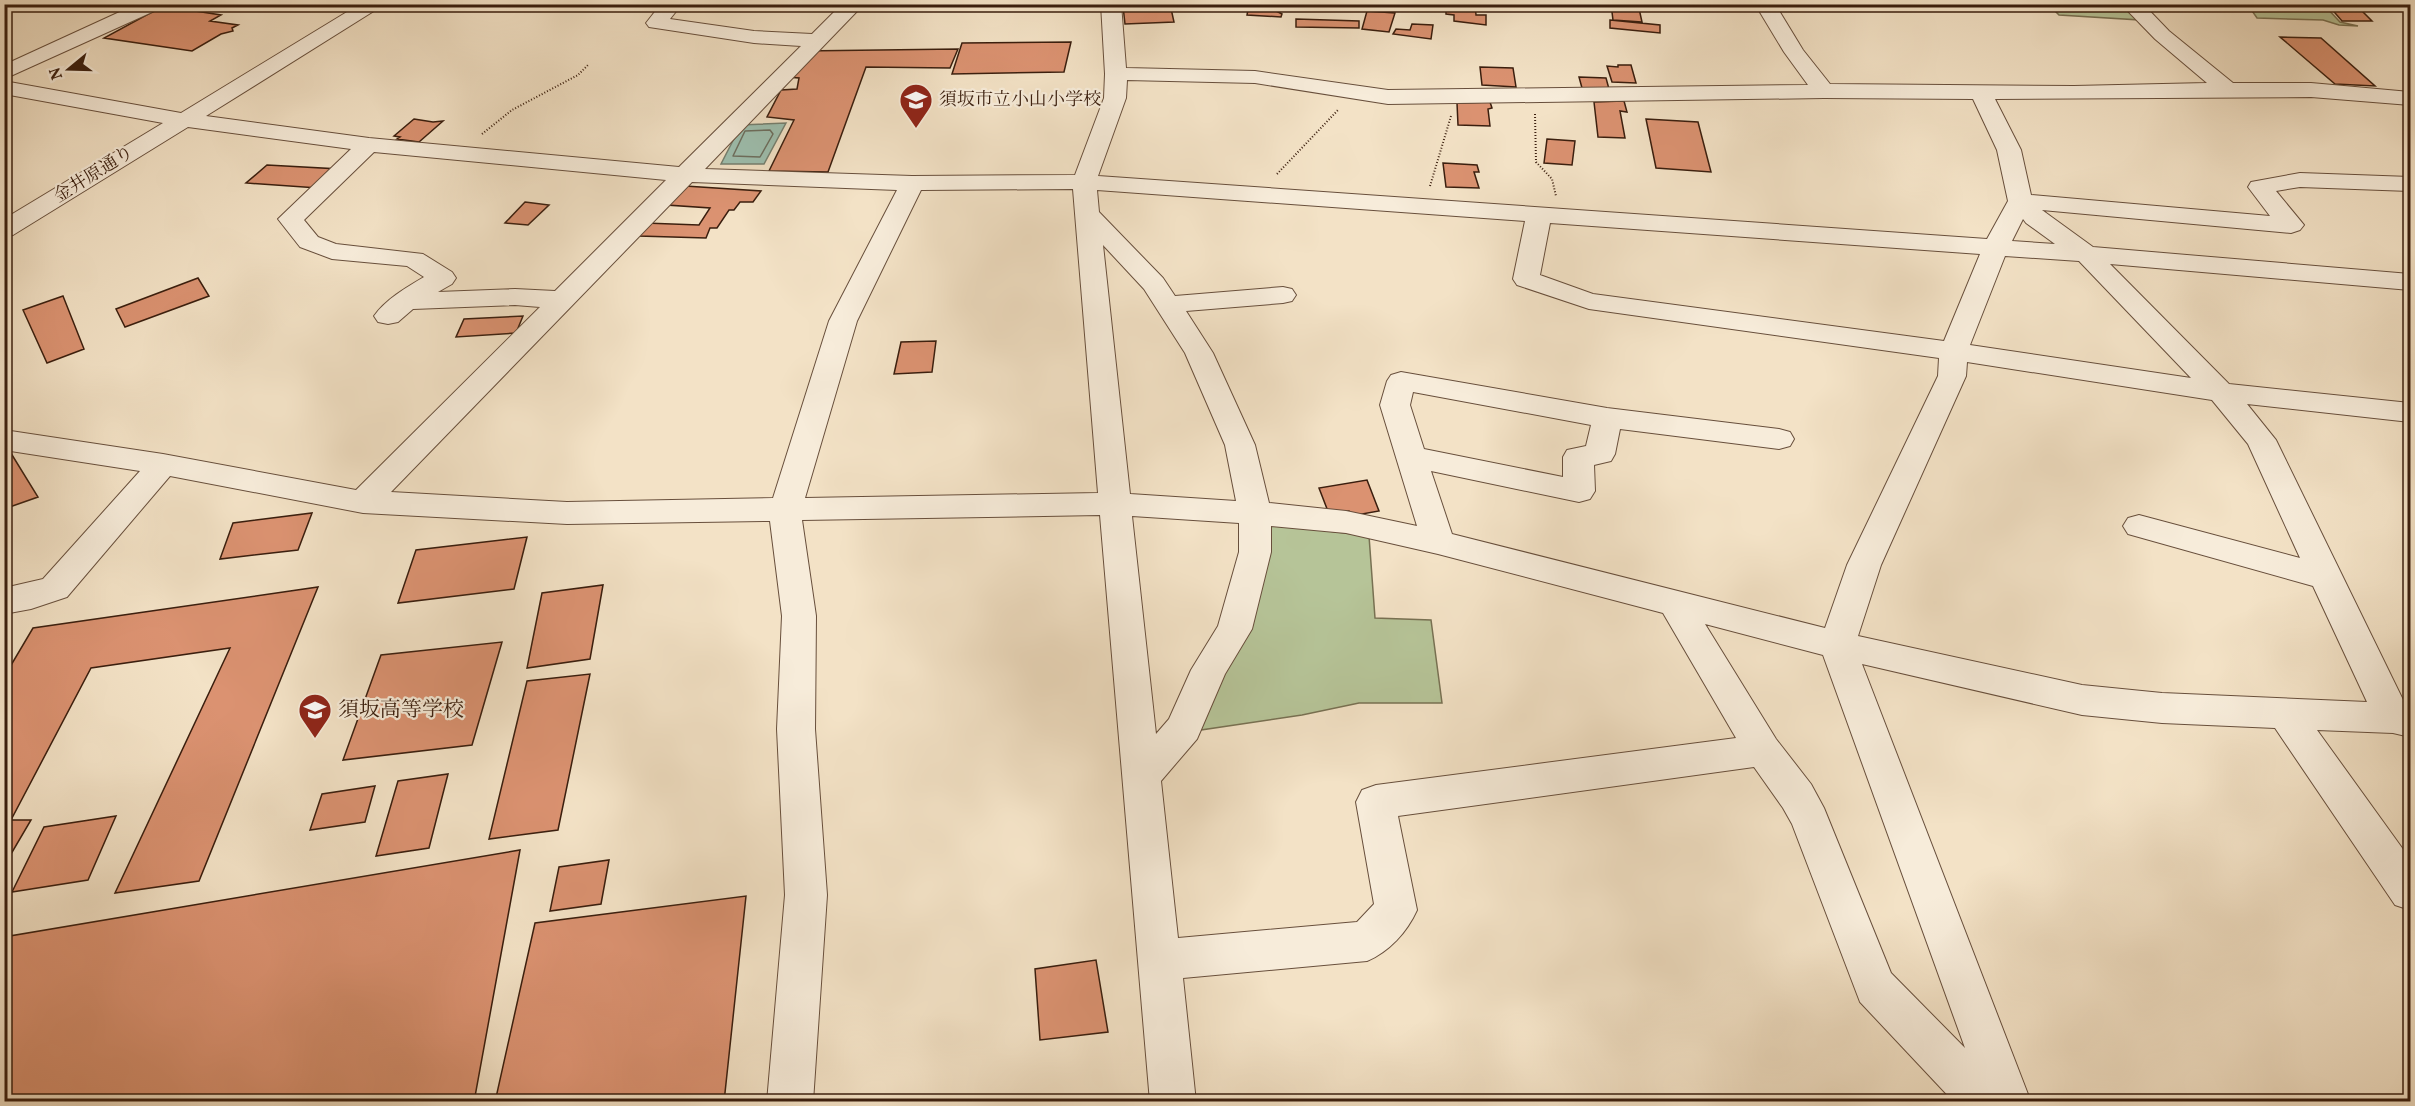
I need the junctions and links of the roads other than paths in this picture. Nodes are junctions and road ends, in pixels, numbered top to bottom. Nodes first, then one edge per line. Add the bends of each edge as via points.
1 (154, 4) edge
2 (375, 4) edge
3 (672, 4) edge
4 (854, 4) edge
5 (1111, 4) edge
6 (1765, 4) edge
7 (2131, 4) edge
8 (818, 41) junction
9 (4, 73) edge
10 (1116, 74) junction
11 (4, 87) edge
12 (2228, 89) junction
13 (1824, 91) junction
14 (1981, 92) junction
15 (2410, 98) edge
16 (183, 120) junction
17 (369, 145) junction
18 (685, 175) junction
19 (1084, 182) junction
20 (912, 183) junction
21 (2410, 183) edge
22 (2020, 201) junction
23 (1087, 214) junction
24 (1550, 216) junction
25 (4, 230) edge
26 (1995, 249) junction
27 (2086, 254) junction
28 (2410, 282) edge
29 (1283, 295) dead end
30 (561, 300) junction
31 (1167, 305) junction
32 (1954, 351) junction
33 (2221, 392) junction
34 (2410, 412) edge
35 (1607, 418) junction
36 (1779, 438) dead end
37 (4, 440) edge
38 (1411, 457) junction
39 (163, 464) junction
40 (363, 501) junction
41 (1114, 504) junction
42 (785, 510) junction
43 (1255, 513) junction
44 (2139, 526) dead end
45 (1438, 542) junction
46 (2326, 577) junction
47 (4, 601) edge
48 (1674, 603) junction
49 (1837, 645) junction
50 (2285, 713) junction
51 (2402, 720) edge
52 (1763, 750) junction
53 (1142, 778) junction
54 (2410, 892) edge
55 (1160, 960) junction
56 (1178, 1098) edge
57 (789, 1101) edge
58 (1994, 1101) edge
59 (2008, 1101) edge

1 - 9 street
2 - 16 street, 金井原通り
3 - 8 street via 656,22 754,37
4 - 8 street
5 - 10 street
6 - 13 street
7 - 12 street
8 - 18 street
10 - 13 street via 1255,77 1388,98
10 - 19 street via 1115,98
11 - 16 street
12 - 14 street
12 - 15 street via 2311,90
13 - 14 street
14 - 22 street via 2009,150
16 - 17 street
16 - 25 street, 金井原通り
17 - 18 street
17 - 30 street via 290,219 309,242 332,251 414,259 444,278 397,309 515,297
18 - 20 street
18 - 30 street
19 - 20 street
19 - 23 street
19 - 24 street
20 - 42 street via 843,321
21 - 22 street via 2300,180 2260,187 2291,225
22 - 26 street
22 - 27 street via 2035,218
23 - 31 street via 1154,284
23 - 41 street
24 - 26 street
24 - 32 street via 1526,279 1588,301
26 - 27 street
26 - 32 street
27 - 28 street
27 - 33 street
29 - 31 street
30 - 40 street
31 - 43 street via 1199,353 1240,445
32 - 33 street
32 - 49 street via 1952,376 1864,565
33 - 34 street
33 - 46 street via 2261,440
35 - 36 street
35 - 38 street via 1600,454 1578,457 1579,491
35 - 38 street via 1401,381 1395,405
37 - 39 street
38 - 45 street
39 - 40 street
39 - 47 street via 55,588
40 - 42 street via 567,513
41 - 42 street
41 - 43 street
41 - 53 street
42 - 57 street via 799,616 796,729 806,895
43 - 45 street via 1346,522
43 - 53 street via 1255,552 1235,629 1209,670 1184,728
44 - 46 street
45 - 48 street
46 - 51 street
48 - 49 street
48 - 52 street
49 - 50 street via 2082,700
49 - 59 street
50 - 51 street
50 - 54 street
52 - 55 street via 1376,802 1396,910 1367,941
52 - 58 street via 1797,795 1810,820 1875,987 1973,1088
53 - 55 street
55 - 56 street

